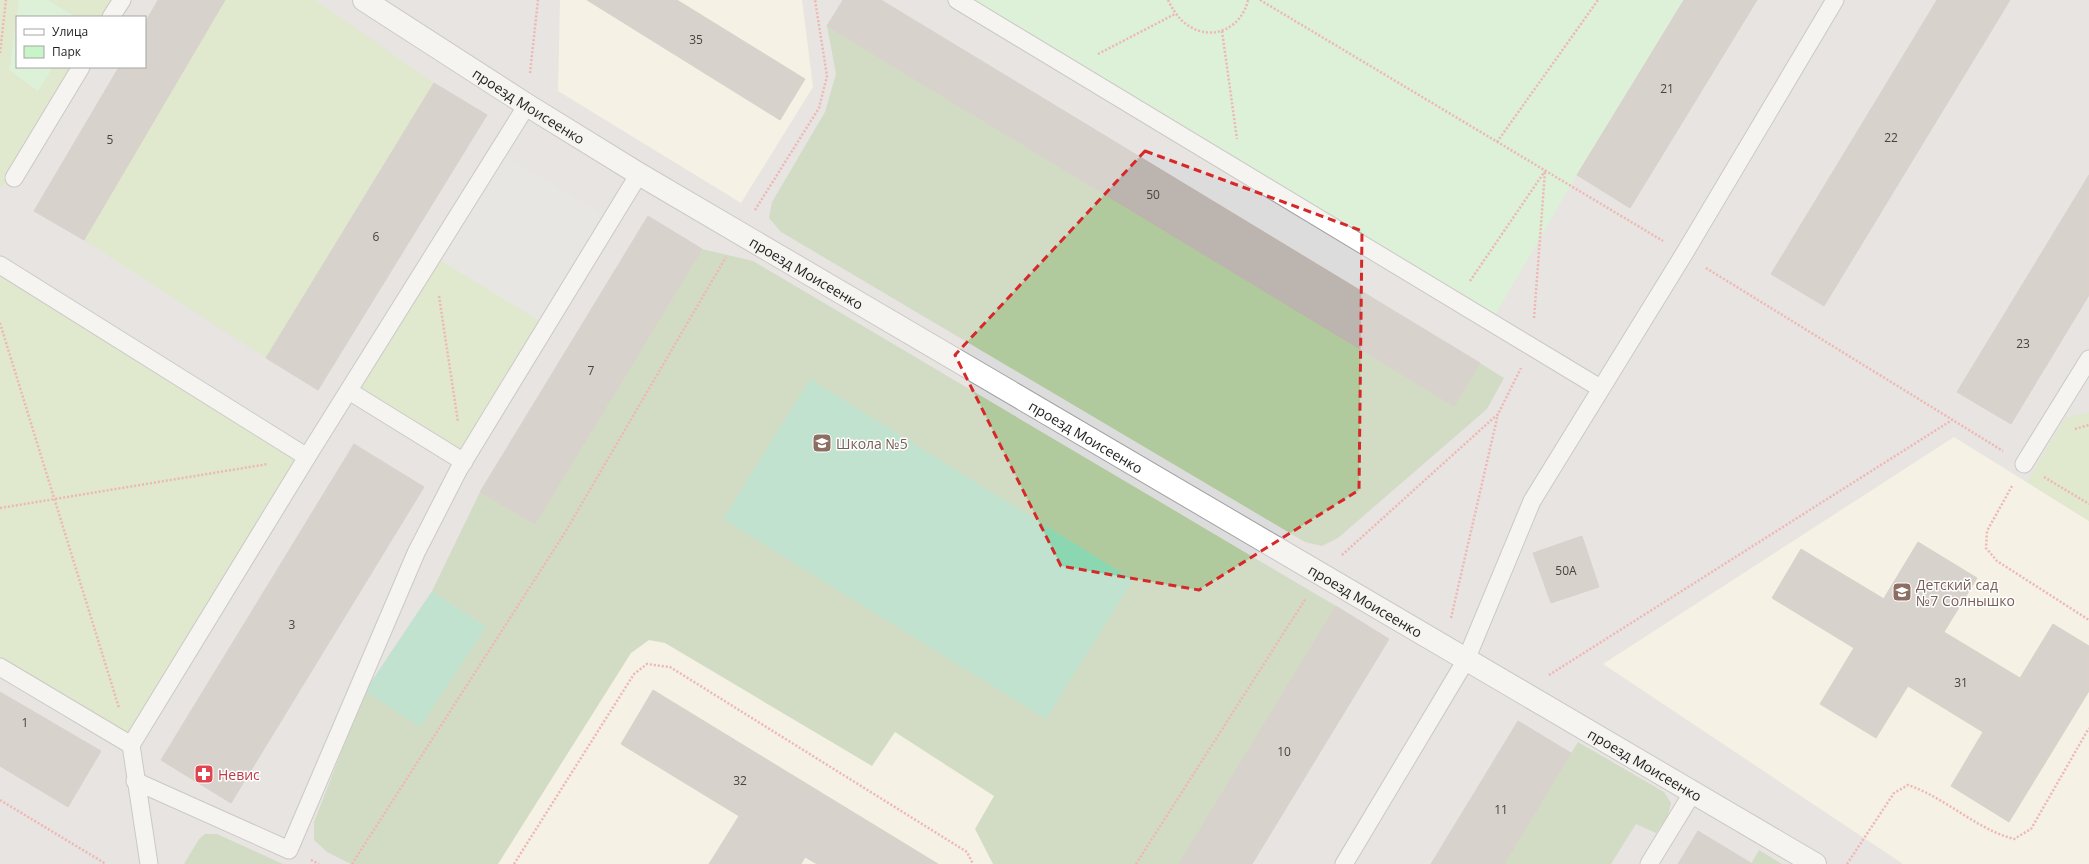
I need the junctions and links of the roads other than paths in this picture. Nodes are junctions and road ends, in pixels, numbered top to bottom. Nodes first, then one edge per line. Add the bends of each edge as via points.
1 (122, 0) edge
2 (957, 0) edge
3 (1835, 0) edge
4 (372, 1) edge
5 (112, 16) edge
6 (80, 68) edge
7 (527, 105) junction
8 (639, 174) junction
9 (14, 178) dead end
10 (0, 265) edge
11 (2089, 359) edge
12 (1600, 388) junction
13 (349, 391) junction
14 (307, 457) junction
15 (464, 462) junction
16 (2024, 464) road end
17 (1466, 660) junction
18 (0, 667) edge
19 (131, 745) junction
20 (135, 781) junction
21 (1693, 792) junction
22 (149, 864) edge
23 (1344, 864) edge
24 (1649, 864) edge
25 (1815, 864) edge

1 - 5 lane
2 - 12 lane
3 - 12 lane via 1684,254
4 - 7 street, проезд Моисеенко
6 - 9 lane
7 - 8 street, проезд Моисеенко
7 - 13 lane
8 - 15 lane
8 - 17 street, проезд Моисеенко
10 - 14 lane
11 - 16 lane
12 - 17 lane via 1532,502
13 - 14 lane
13 - 15 lane
14 - 19 lane
15 - 20 lane via 416,553 289,850
17 - 21 street, проезд Моисеенко
17 - 23 lane
18 - 19 lane
19 - 20 lane
20 - 22 lane
21 - 24 lane
21 - 25 street, проезд Моисеенко

